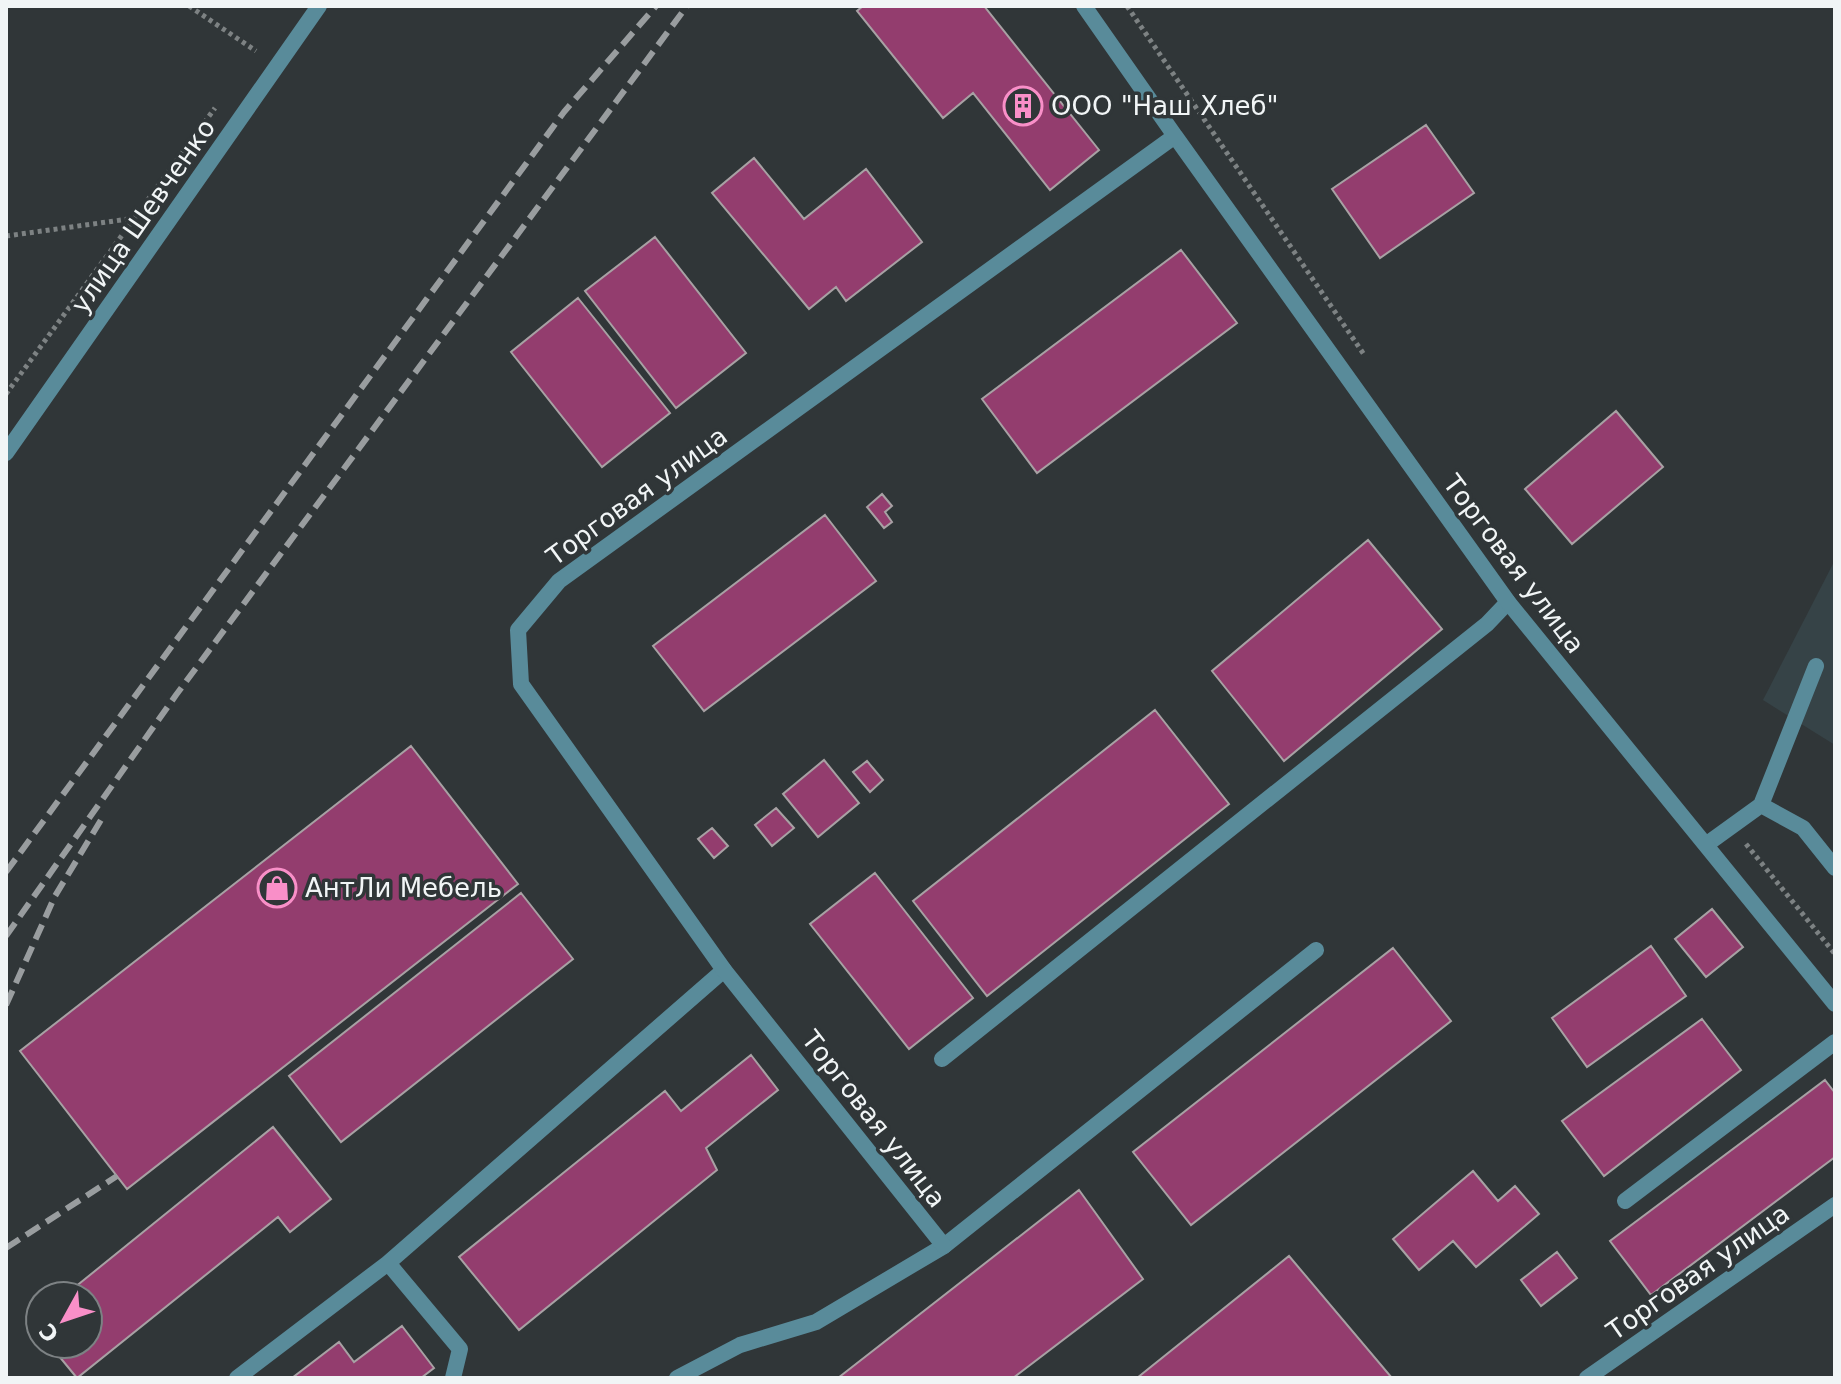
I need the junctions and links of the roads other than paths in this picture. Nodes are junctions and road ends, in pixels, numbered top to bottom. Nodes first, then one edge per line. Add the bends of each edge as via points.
1 (319, 6) edge
2 (1084, 6) edge
3 (1175, 136) junction
4 (6, 453) edge
5 (1508, 602) junction
6 (1816, 666) dead end
7 (1761, 805) junction
8 (1707, 844) junction
9 (1835, 868) edge
10 (1316, 950) dead end
11 (724, 970) junction
12 (1835, 1004) edge
13 (1835, 1042) edge
14 (942, 1059) dead end
15 (1625, 1201) dead end
16 (1835, 1205) edge
17 (944, 1246) junction
18 (388, 1263) junction
19 (237, 1378) edge
20 (453, 1378) edge
21 (677, 1378) edge
22 (1587, 1378) edge

1 - 4 street, улица Шевченко
2 - 3 street, Торговая улица
3 - 5 street, Торговая улица
3 - 11 street, Торговая улица via 559,581 518,630 521,684
5 - 8 street, Торговая улица
5 - 14 street
6 - 7 street
7 - 8 street
7 - 9 street via 1803,828
8 - 12 street, Торговая улица
10 - 17 street
11 - 17 street, Торговая улица
11 - 18 street
13 - 15 street
16 - 22 street, Торговая улица
17 - 21 street via 816,1322 740,1345
18 - 19 street
18 - 20 street via 460,1349

